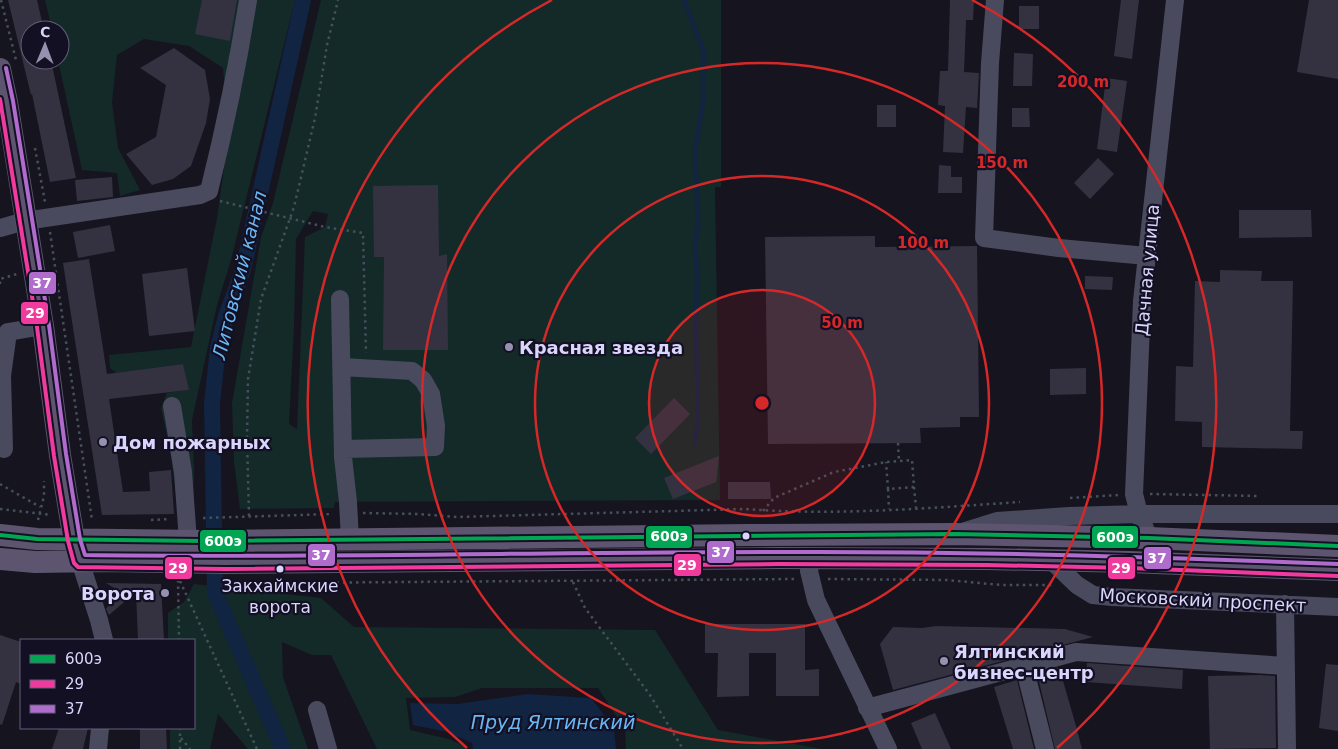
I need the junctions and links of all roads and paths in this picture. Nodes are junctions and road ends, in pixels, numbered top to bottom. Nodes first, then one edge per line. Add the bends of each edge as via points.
1 (248, 0) edge
2 (338, 0) edge
3 (995, 0) edge
4 (1175, 0) edge
5 (0, 69) edge
6 (241, 206) dead end
7 (289, 218) junction
8 (25, 222) junction
9 (0, 228) edge
10 (1147, 256) junction
11 (19, 273) dead end
12 (0, 284) edge
13 (340, 299) dead end
14 (43, 326) junction
15 (367, 360) dead end
16 (342, 367) junction
17 (172, 406) dead end
18 (898, 443) dead end
19 (4, 449) dead end
20 (343, 449) junction
21 (899, 461) junction
22 (886, 462) junction
23 (0, 484) edge
24 (914, 487) junction
25 (888, 489) junction
26 (1134, 494) junction
27 (1262, 496) dead end
28 (1066, 498) dead end
29 (1026, 501) dead end
30 (40, 506) dead end
31 (916, 508) junction
32 (0, 509) edge
33 (889, 509) junction
34 (764, 511) junction
35 (348, 514) junction
36 (1139, 514) junction
37 (1338, 514) edge
38 (249, 516) junction
39 (70, 517) junction
40 (195, 519) junction
41 (147, 520) dead end
42 (99, 521) dead end
43 (955, 534) junction
44 (0, 535) edge
45 (1149, 538) junction
46 (350, 539) junction
47 (74, 540) junction
48 (1338, 546) edge
49 (209, 550) junction
50 (0, 559) edge
51 (1051, 560) junction
52 (80, 561) junction
53 (1338, 570) edge
54 (814, 572) junction
55 (573, 581) junction
56 (271, 582) dead end
57 (1077, 585) junction
58 (1286, 604) junction
59 (1335, 604) edge
60 (104, 639) edge
61 (180, 639) edge
62 (1024, 666) junction
63 (1285, 666) junction
64 (867, 708) junction
65 (317, 710) dead end
66 (100, 729) edge
67 (180, 729) edge
68 (180, 736) junction
69 (98, 749) edge
70 (180, 749) edge
71 (190, 749) edge
72 (257, 749) edge
73 (328, 749) edge
74 (683, 749) edge
75 (888, 749) edge
76 (1045, 749) edge
77 (1287, 749) edge

1 - 8 street via 209,191 200,196
2 - 7 path via 313,127
3 - 10 street via 984,238
4 - 10 street, Дачная улица
5 - 8 main road
6 - 7 path
7 - 15 path via 363,233
7 - 38 path via 261,299 248,379
8 - 9 street
8 - 14 main road
10 - 26 street, Дачная улица via 1142,301
11 - 12 path via 0,279
13 - 16 street
14 - 19 street via 8,332 2,376
14 - 39 main road
16 - 20 street
16 - 20 street via 412,371 423,380 431,394 436,431 436,447
17 - 40 street
18 - 21 path
20 - 35 street
21 - 22 path
21 - 24 path via 912,460
22 - 25 path
22 - 34 path via 834,472 774,498
23 - 30 path
24 - 25 path
24 - 31 path
25 - 33 path
26 - 27 path
26 - 28 path
26 - 36 street, Дачная улица
29 - 31 path
31 - 33 path
32 - 39 path
33 - 34 path
34 - 35 path via 456,516
35 - 38 path
35 - 46 street
36 - 37 street, Московский проспект
36 - 43 street, Московский проспект via 997,521
36 - 45 street, Дачная улица
38 - 40 path
39 - 42 path
39 - 47 main road
40 - 41 path
40 - 49 street
43 - 45 main road, Московский проспект
43 - 46 main road, Московский проспект
44 - 47 main road, Московский проспект
45 - 48 main road, Московский проспект
46 - 49 main road, Московский проспект
47 - 49 main road, Московский проспект
47 - 52 main road
49 - 52 main road, Московский проспект
49 - 54 main road, Московский проспект
50 - 52 main road, Московский проспект
51 - 53 main road, Московский проспект
51 - 54 main road, Московский проспект
51 - 57 street, Московский проспект
52 - 60 street
54 - 55 path
54 - 57 path via 1001,585
54 - 64 street via 838,646
55 - 56 path
55 - 74 path via 585,608 650,695
57 - 58 street, Московский проспект via 1093,594 1112,597
58 - 59 street, Московский проспект
58 - 63 street
61 - 72 path via 178,575
62 - 63 street via 1076,652
62 - 64 street
62 - 76 street
63 - 77 street
64 - 75 street
65 - 73 street
66 - 69 street
67 - 68 path
68 - 70 path
68 - 71 path

